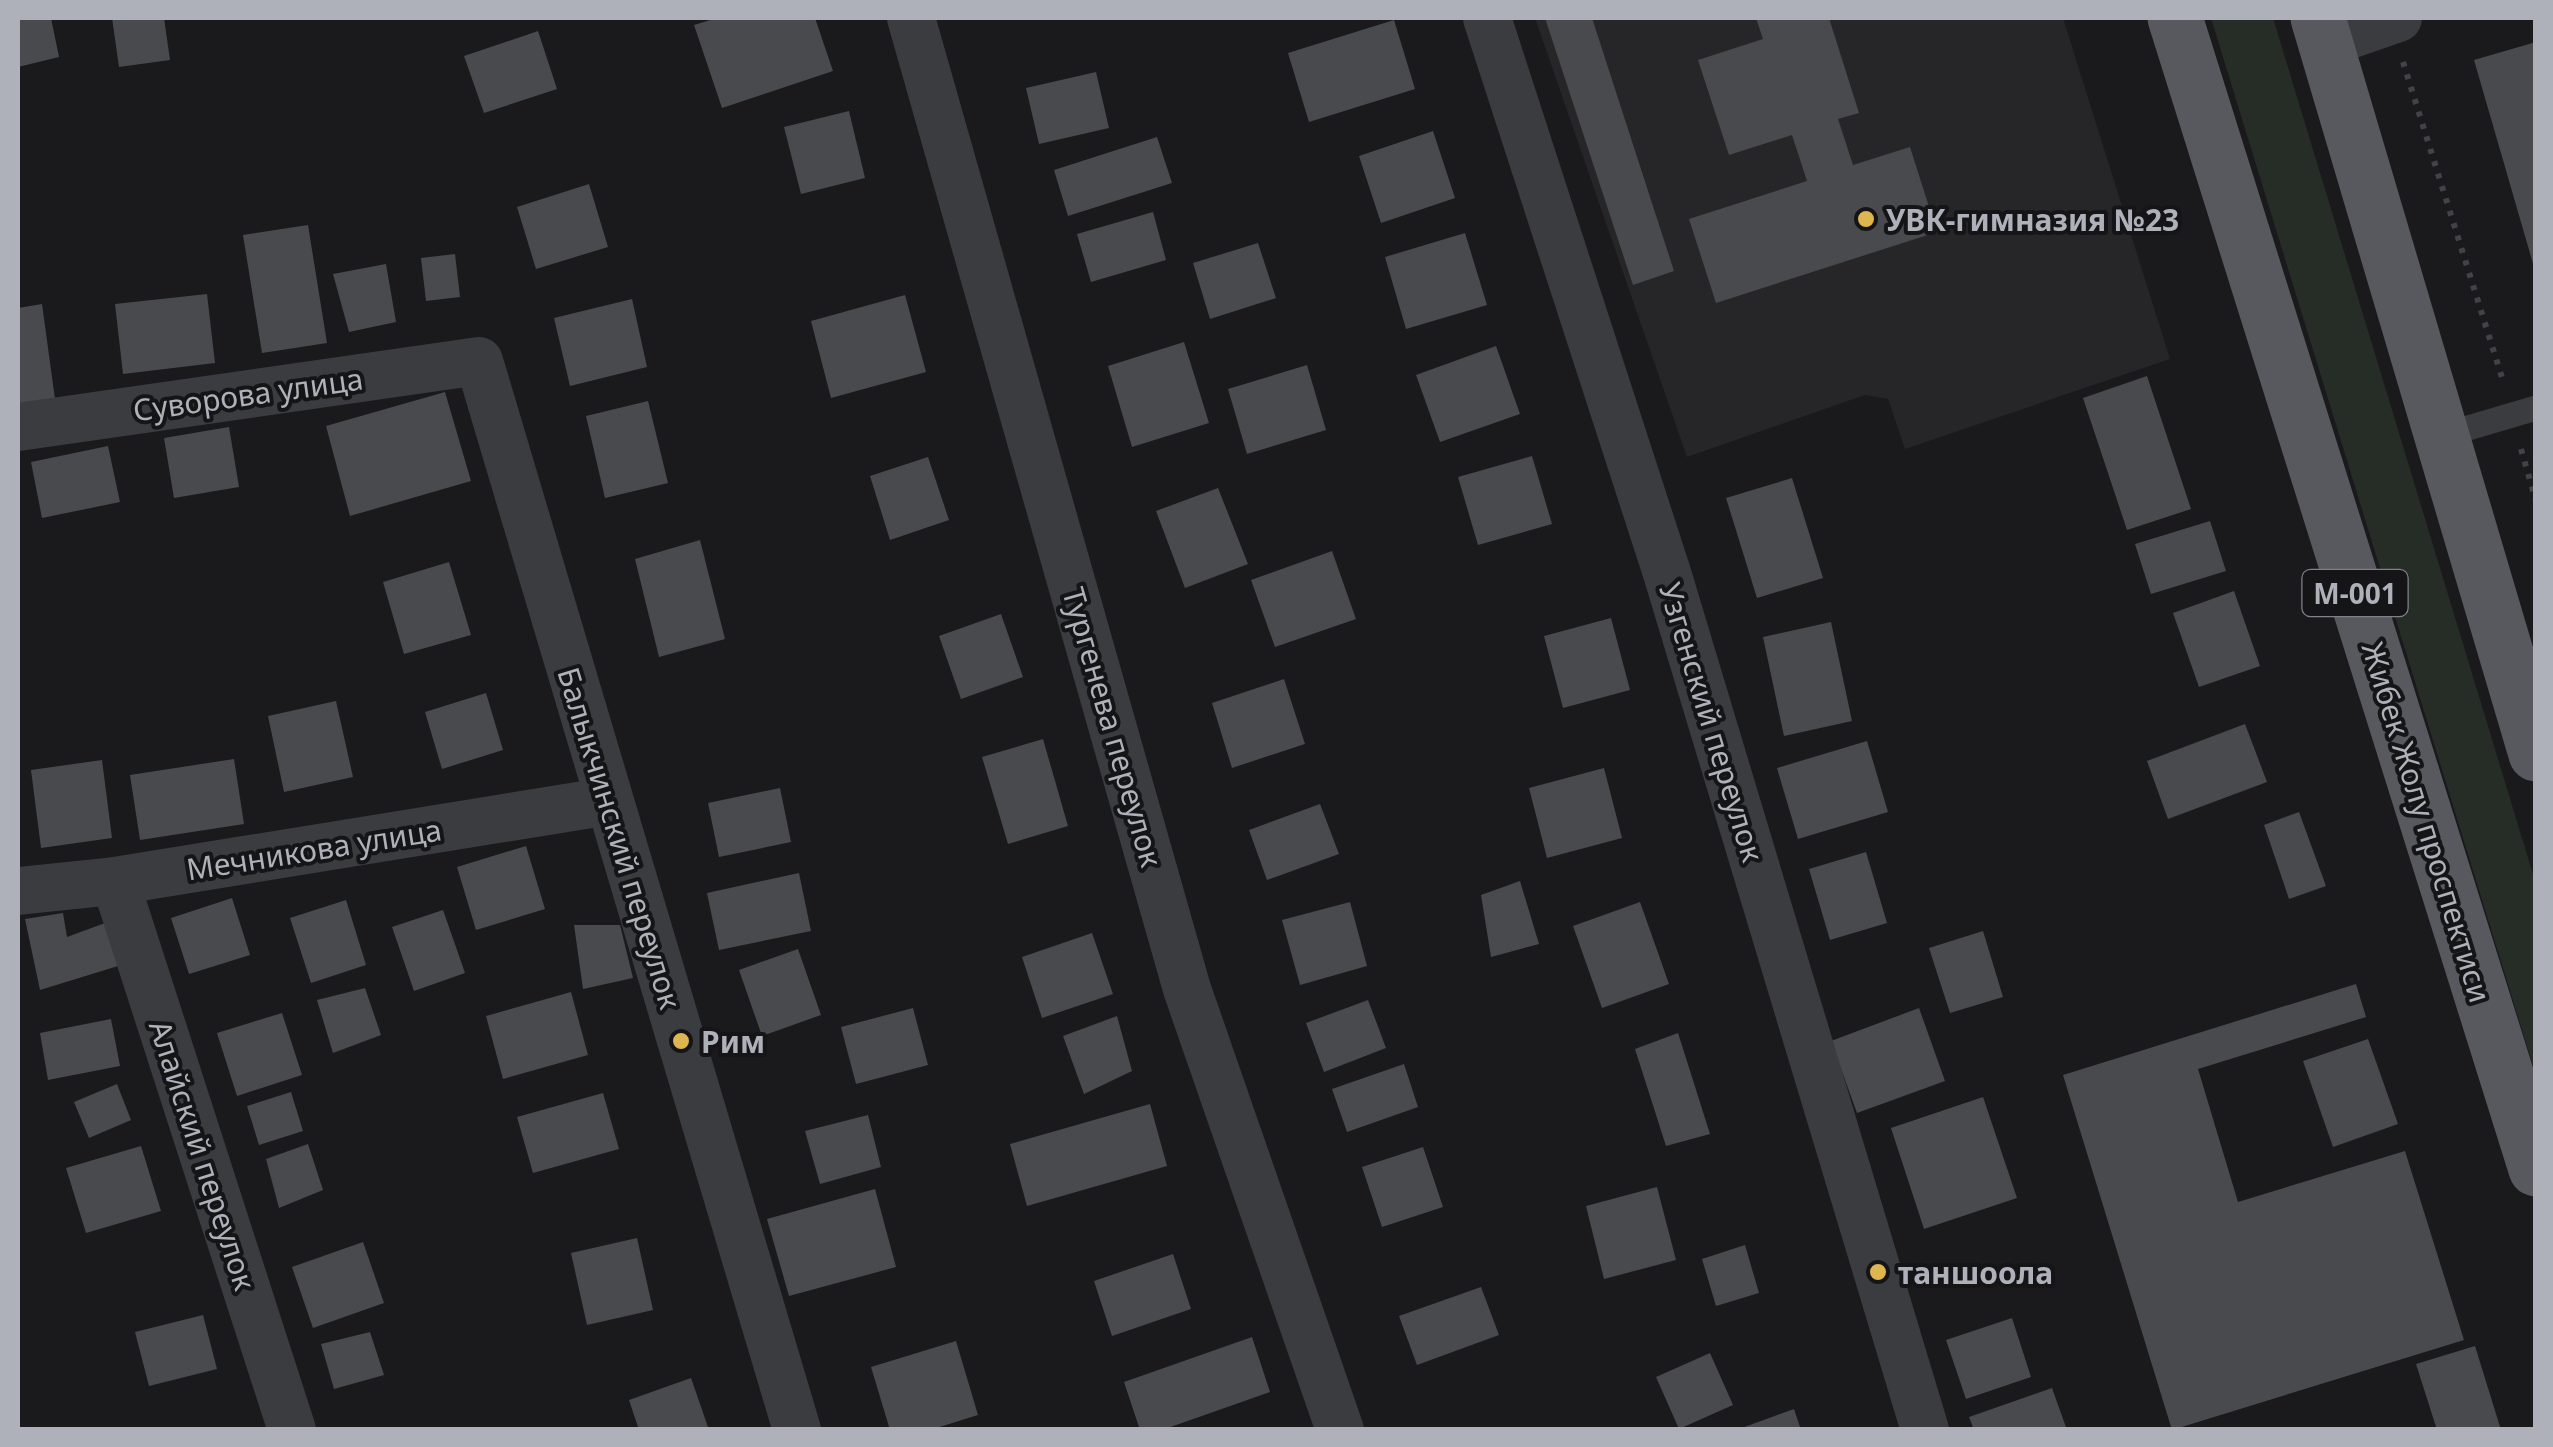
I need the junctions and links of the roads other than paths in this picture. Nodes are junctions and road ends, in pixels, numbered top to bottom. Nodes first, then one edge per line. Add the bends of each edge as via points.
1 (911, 18) edge
2 (1487, 18) edge
3 (2176, 18) edge
4 (2394, 19) edge
5 (2322, 30) edge
6 (479, 361) joint
7 (2524, 412) edge
8 (18, 428) edge
9 (2441, 436) junction
10 (2536, 754) edge
11 (609, 801) junction
12 (115, 881) junction
13 (18, 892) edge
14 (2536, 1168) edge
15 (292, 1430) edge
16 (796, 1430) edge
17 (1340, 1430) edge
18 (1925, 1430) edge

1 - 17 street, Тургенева переулок via 1188,990
2 - 18 street, Узгенский переулок via 1667,573
3 - 14 main road, Жибек Жолу проспектиси / М-001
4 - 5 street
5 - 9 main road
6 - 8 street, Суворова улица
6 - 11 street, Балыкчинский переулок
7 - 9 lane
9 - 10 main road
11 - 12 street, Мечникова улица
11 - 16 street, Балыкчинский переулок
12 - 13 street, Мечникова улица
12 - 15 street, Алайский переулок

